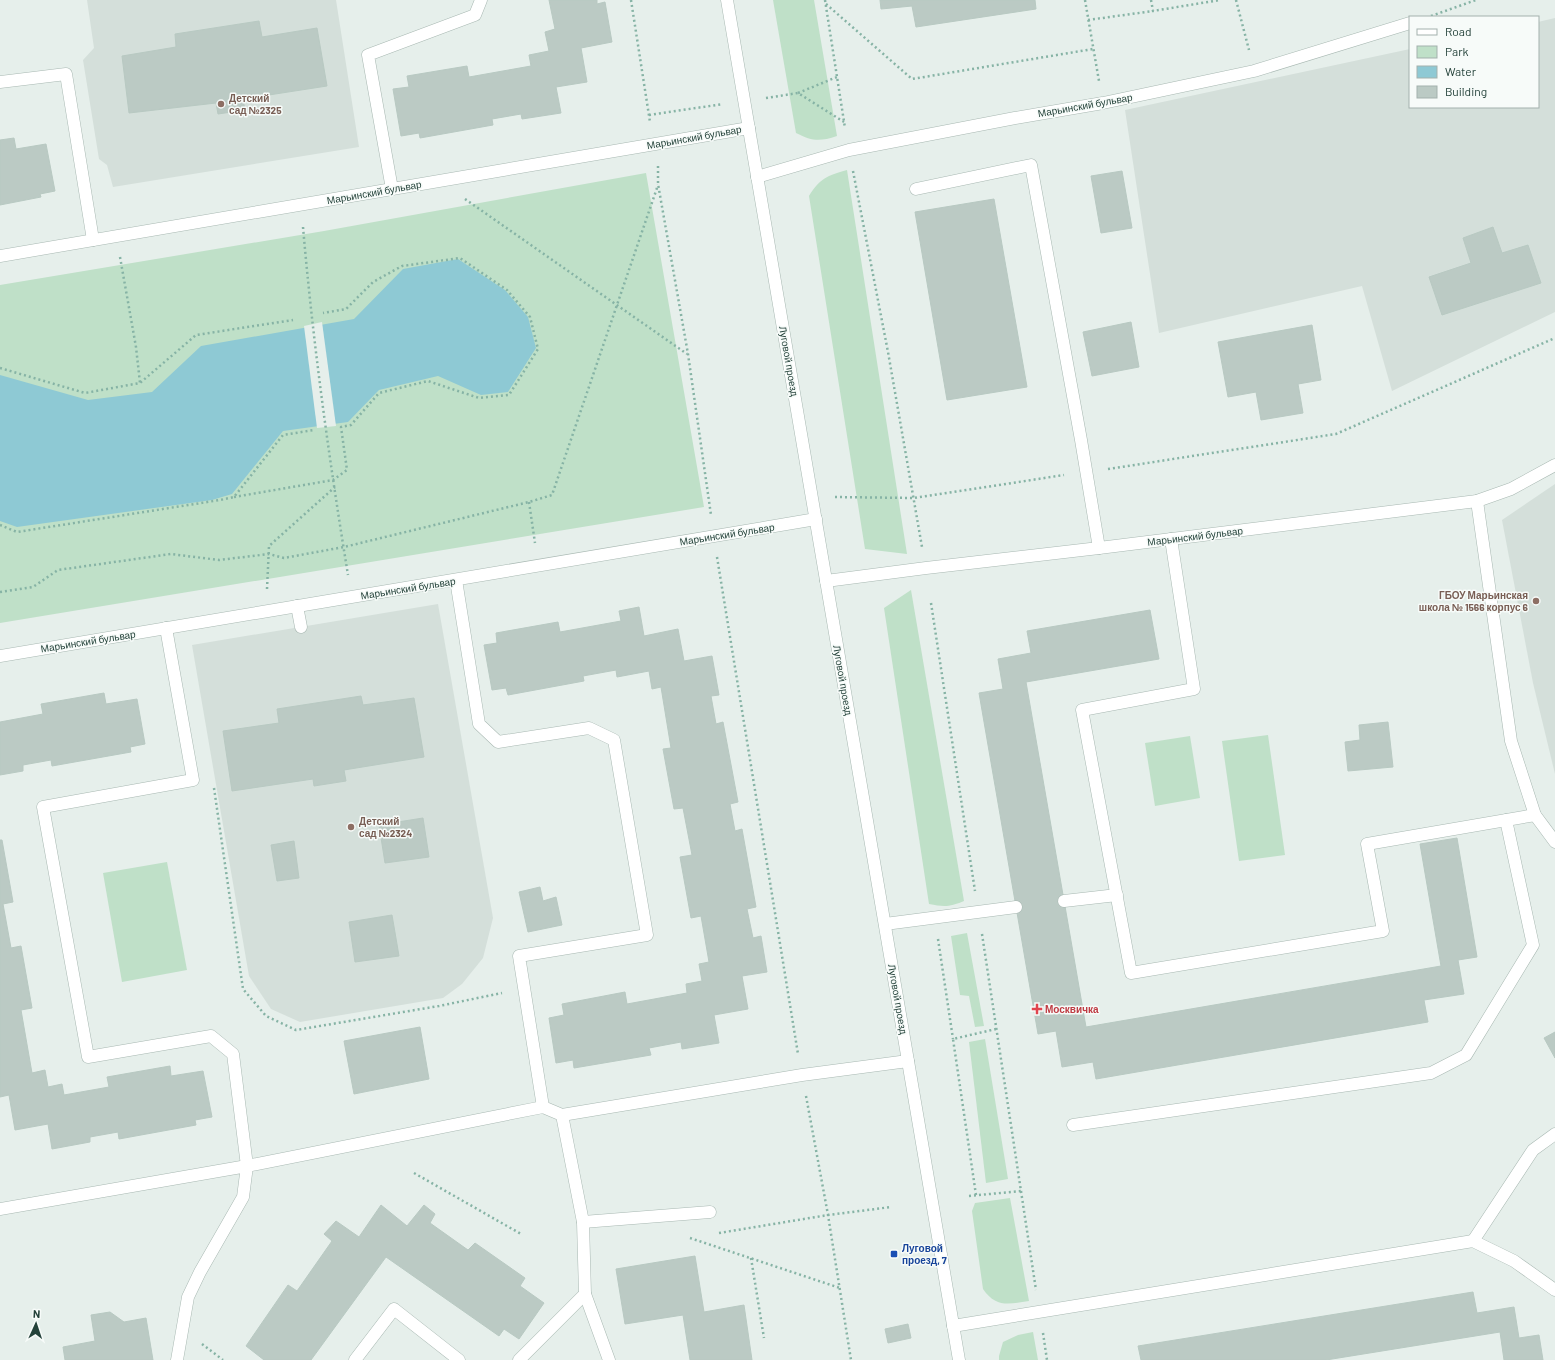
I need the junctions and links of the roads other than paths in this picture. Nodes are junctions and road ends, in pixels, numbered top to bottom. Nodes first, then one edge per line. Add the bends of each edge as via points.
1 (481, 0) edge
2 (727, 0) edge
3 (1409, 23) edge
4 (0, 82) edge
5 (749, 128) junction
6 (757, 177) junction
7 (392, 189) junction
8 (916, 189) dead end
9 (93, 240) junction
10 (0, 256) edge
11 (1555, 465) edge
12 (1477, 502) junction
13 (816, 519) junction
14 (1171, 539) junction
15 (1099, 548) junction
16 (456, 580) junction
17 (826, 581) junction
18 (297, 606) junction
19 (300, 627) dead end
20 (166, 628) junction
21 (0, 656) edge
22 (1535, 815) junction
23 (1506, 820) junction
24 (1555, 842) edge
25 (1117, 895) junction
26 (1064, 901) dead end
27 (1016, 907) dead end
28 (885, 924) junction
29 (908, 1061) junction
30 (543, 1107) junction
31 (562, 1115) junction
32 (1073, 1125) dead end
33 (1555, 1134) edge
34 (247, 1166) junction
35 (0, 1209) edge
36 (710, 1212) dead end
37 (583, 1222) junction
38 (1473, 1241) junction
39 (1555, 1290) edge
40 (585, 1294) junction
41 (953, 1326) junction
42 (177, 1360) edge
43 (355, 1360) edge
44 (459, 1360) edge
45 (519, 1360) edge
46 (609, 1360) edge
47 (959, 1360) edge

1 - 7 street via 475,15 368,55
2 - 5 street, Луговой проезд
3 - 6 street, Марьинский бульвар via 1254,71 1103,103 849,150
4 - 9 street via 66,74
5 - 6 street, Луговой проезд
5 - 7 street, Марьинский бульвар
6 - 13 street, Луговой проезд
7 - 9 street, Марьинский бульвар
8 - 15 street via 1031,165
9 - 10 street, Марьинский бульвар
11 - 12 street, Марьинский бульвар via 1511,489
12 - 14 street, Марьинский бульвар
12 - 22 street via 1511,741
13 - 16 street, Марьинский бульвар
13 - 17 street, Луговой проезд
14 - 15 street, Марьинский бульвар
14 - 25 street via 1194,689 1082,710
15 - 17 street, Марьинский бульвар
16 - 18 street, Марьинский бульвар
16 - 30 street via 480,724 498,742 589,728 614,740 646,935 519,956
17 - 28 street, Луговой проезд
18 - 19 street
18 - 20 street, Марьинский бульвар
20 - 21 street, Марьинский бульвар
20 - 34 street via 193,780 44,807 88,1057 211,1036 233,1054
22 - 23 street
22 - 24 street
23 - 25 street via 1367,844 1383,931 1131,973
23 - 32 street via 1533,945 1466,1055 1431,1073
25 - 26 street
27 - 28 street
28 - 29 street, Луговой проезд
29 - 31 street via 802,1075
29 - 41 street, Луговой проезд
30 - 31 street
30 - 34 street
31 - 37 street
33 - 38 street via 1533,1150
34 - 35 street
34 - 42 street via 244,1197 188,1297
36 - 37 street
37 - 40 street
38 - 39 street via 1514,1261
38 - 41 street
40 - 45 street
40 - 46 street
41 - 47 street, Луговой проезд
43 - 44 street via 394,1309

